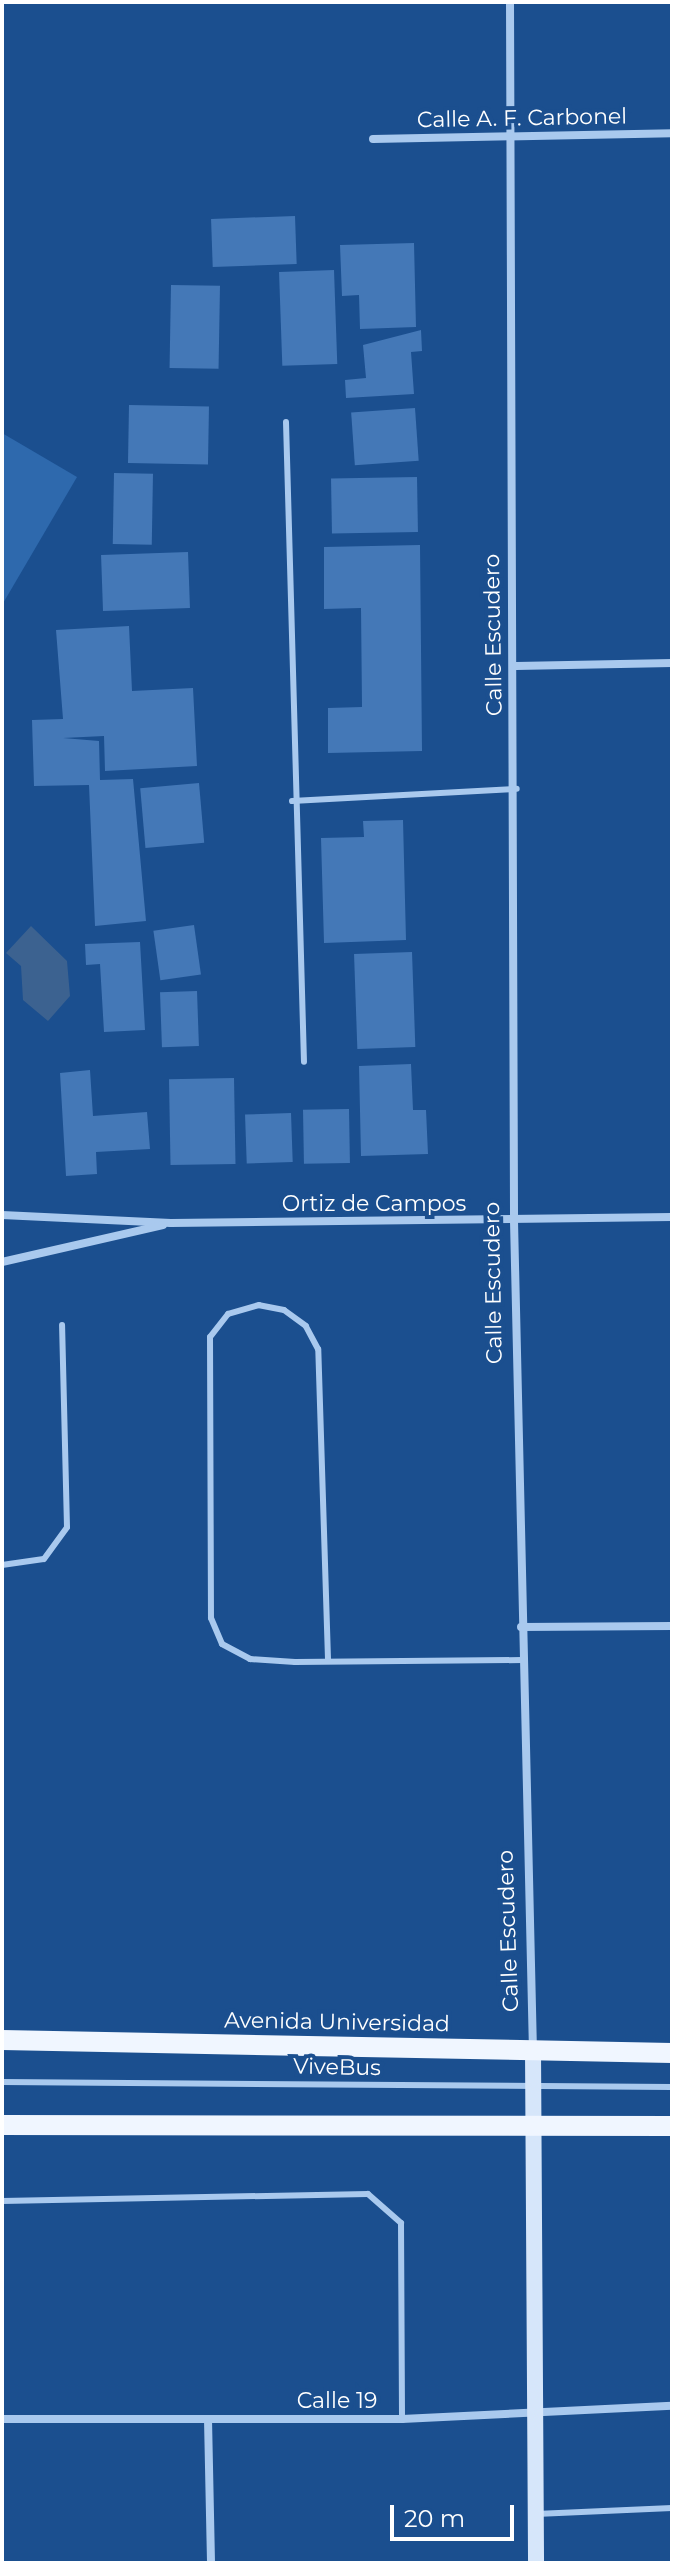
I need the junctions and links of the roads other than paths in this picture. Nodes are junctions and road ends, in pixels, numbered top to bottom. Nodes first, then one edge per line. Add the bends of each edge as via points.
1 (510, 2) edge
2 (672, 133) edge
3 (509, 136) junction
4 (373, 139) dead end
5 (286, 422) dead end
6 (672, 663) edge
7 (516, 666) junction
8 (517, 789) junction
9 (292, 801) junction
10 (304, 1062) dead end
11 (2, 1215) edge
12 (672, 1217) edge
13 (514, 1221) junction
14 (171, 1223) junction
15 (2, 1262) edge
16 (62, 1325) dead end
17 (2, 1565) edge
18 (672, 1626) edge
19 (521, 1627) junction
20 (328, 1659) junction
21 (522, 1660) junction
22 (2, 2040) edge
23 (533, 2050) junction
24 (672, 2053) edge
25 (2, 2082) edge
26 (534, 2086) junction
27 (672, 2087) edge
28 (2, 2125) edge
29 (672, 2126) edge
30 (533, 2129) junction
31 (2, 2201) edge
32 (672, 2406) edge
33 (530, 2409) junction
34 (2, 2419) edge
35 (208, 2419) junction
36 (402, 2419) junction
37 (672, 2508) edge
38 (536, 2514) junction
39 (211, 2563) edge
40 (536, 2563) edge

1 - 3 street, Calle Escudero
2 - 3 street, Calle A. F. Carbonel
3 - 4 street, Calle A. F. Carbonel
3 - 7 street, Calle Escudero
5 - 9 lane
6 - 7 street
7 - 8 street, Calle Escudero
8 - 9 lane
8 - 13 street, Calle Escudero
9 - 10 lane
11 - 14 street, Ortiz de Campos
12 - 13 street, Ortiz de Campos
13 - 14 street, Ortiz de Campos
13 - 19 street, Calle Escudero
14 - 15 street, Ortiz de Campos
16 - 17 lane via 67,1527 44,1559
18 - 19 street
19 - 21 street, Calle Escudero
20 - 20 lane via 250,1659 222,1644 211,1618 210,1337 228,1314 259,1305 284,1310 306,1326 318,1349
20 - 21 lane
21 - 23 street, Calle Escudero
22 - 23 main road, Avenida Universidad
23 - 24 main road, Avenida Universidad
23 - 26 street, Calle Escudero
25 - 26 lane, ViveBus
26 - 27 lane, ViveBus
26 - 30 street, Calle Escudero
28 - 30 main road
29 - 30 main road
30 - 33 street, Calle Escudero
31 - 36 lane via 368,2194 401,2223
32 - 33 street, Calle 19
33 - 36 street, Calle 19
33 - 38 street, Calle Escudero
34 - 35 street, Calle 19
35 - 36 street, Calle 19
35 - 39 street
37 - 38 lane
38 - 40 street, Calle Escudero

